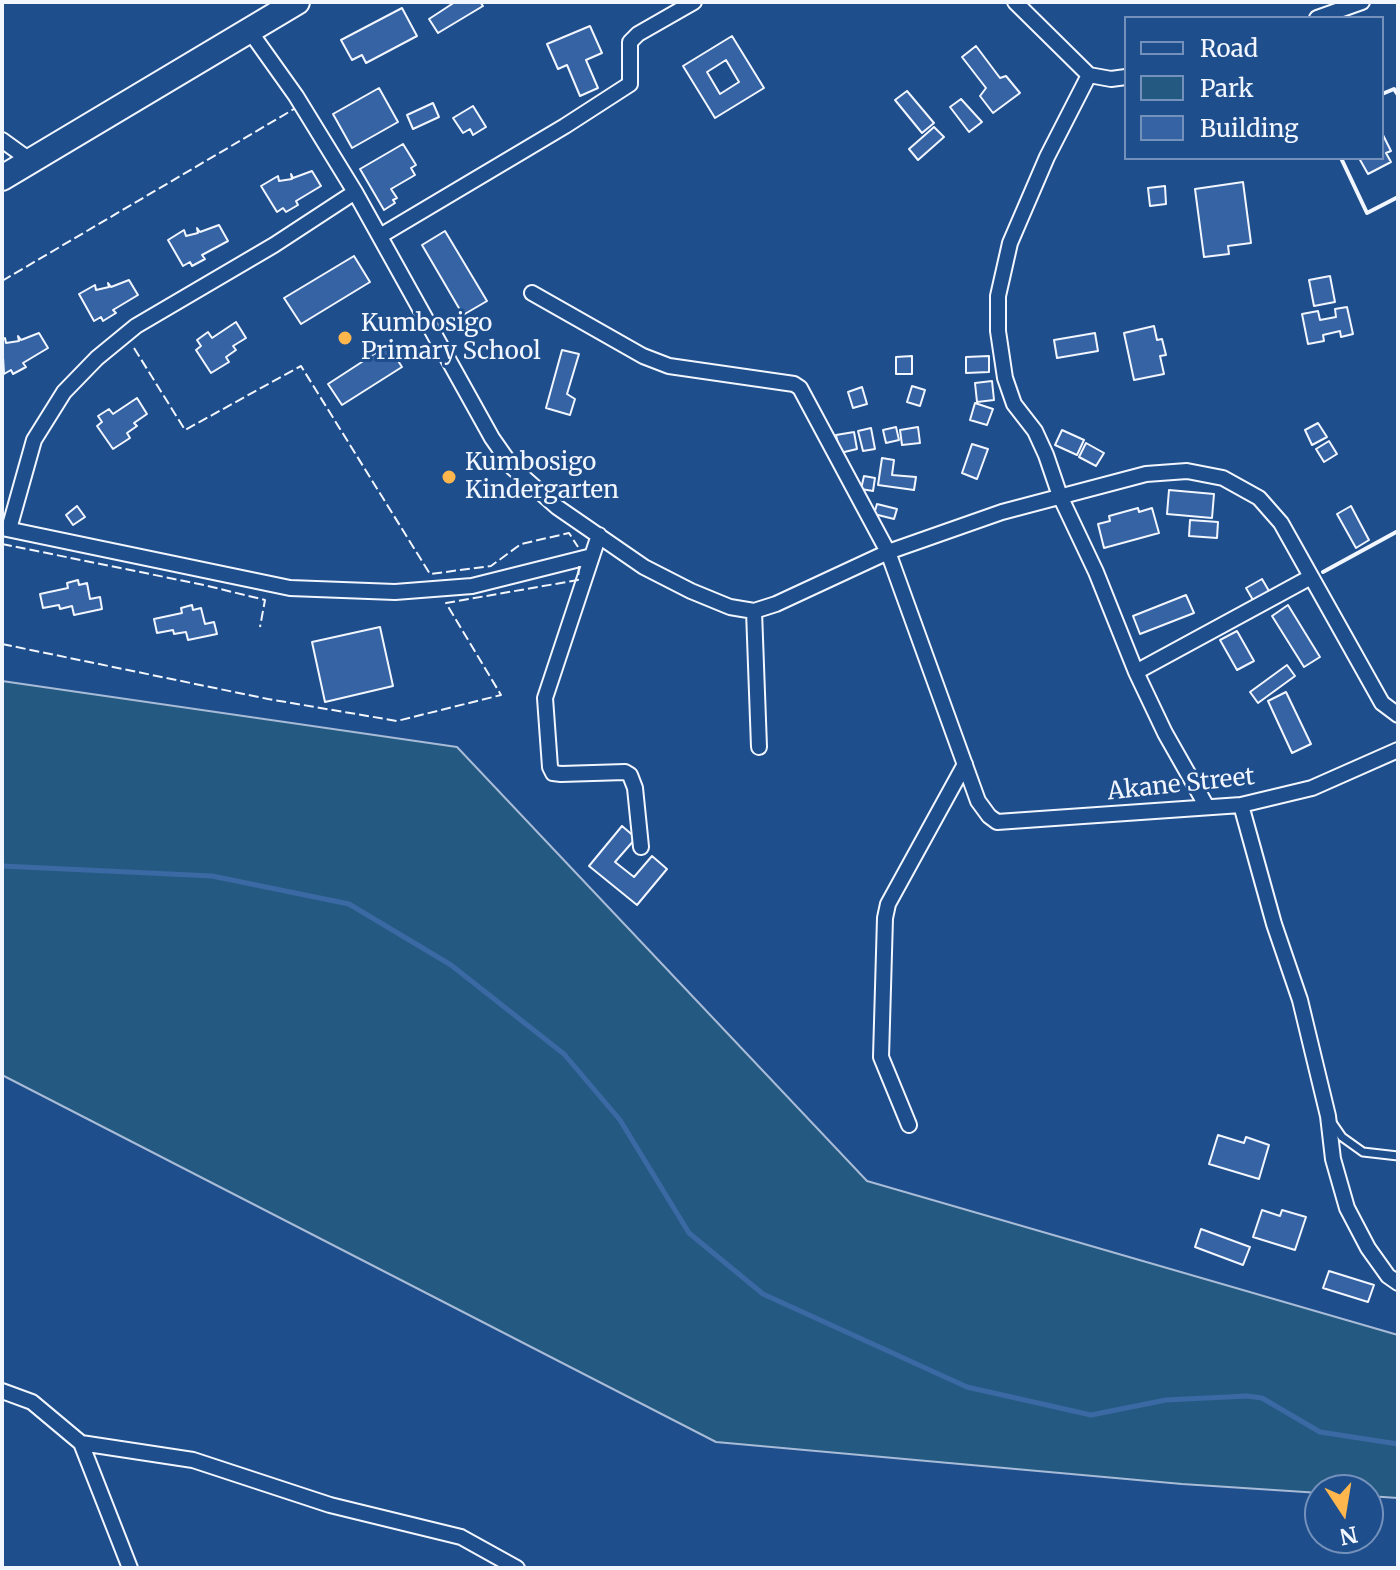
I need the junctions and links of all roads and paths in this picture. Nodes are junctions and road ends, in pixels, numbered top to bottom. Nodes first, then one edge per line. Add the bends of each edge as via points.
1 (297, 2) edge
2 (694, 2) edge
3 (1015, 2) edge
4 (1362, 2) edge
5 (1323, 16) edge
6 (249, 30) junction
7 (1089, 75) junction
8 (1124, 77) edge
9 (2, 140) edge
10 (31, 161) junction
11 (2, 178) edge
12 (355, 192) junction
13 (380, 236) junction
14 (532, 293) dead end
15 (1060, 496) junction
16 (6, 528) edge
17 (599, 535) junction
18 (888, 552) junction
19 (592, 556) junction
20 (1309, 578) junction
21 (754, 611) junction
22 (1136, 672) junction
23 (1398, 715) edge
24 (759, 747) dead end
25 (1398, 750) edge
26 (965, 764) junction
27 (1241, 805) junction
28 (1207, 807) junction
29 (641, 847) dead end
30 (1328, 1116) junction
31 (909, 1125) dead end
32 (1398, 1156) edge
33 (1398, 1283) edge
34 (2, 1391) edge
35 (81, 1443) junction
36 (130, 1568) edge
37 (517, 1568) edge

1 - 6 highway
2 - 13 street via 630,42 630,84
3 - 7 street
4 - 5 street
6 - 10 highway
6 - 12 street
7 - 8 street
7 - 15 street via 1010,243 998,296 1005,378 1014,404 1035,431
9 - 10 street
10 - 11 highway
12 - 13 street
12 - 16 street via 136,326 97,358 64,392 34,440
13 - 17 street via 513,468
14 - 18 street via 669,366 800,388
15 - 18 street
15 - 20 street via 1146,474 1187,471 1223,478 1259,498 1281,523
15 - 22 street
16 - 19 street via 290,588 395,592 472,586
17 - 19 street
17 - 21 street via 691,591
18 - 21 street
18 - 26 street
19 - 29 street via 545,698 550,767 561,774 630,775
20 - 22 street
20 - 23 street via 1382,703
21 - 24 street
22 - 28 street
25 - 27 street, Akane Street via 1312,788
26 - 28 street, Akane Street via 984,810 997,822
26 - 31 street via 885,918 881,1057
27 - 28 street, Akane Street
27 - 30 street via 1300,1000
30 - 32 lane via 1342,1137 1363,1152
30 - 33 street via 1347,1208 1368,1248
34 - 35 street via 32,1402
35 - 36 street
35 - 37 street via 193,1460 330,1505 461,1537

